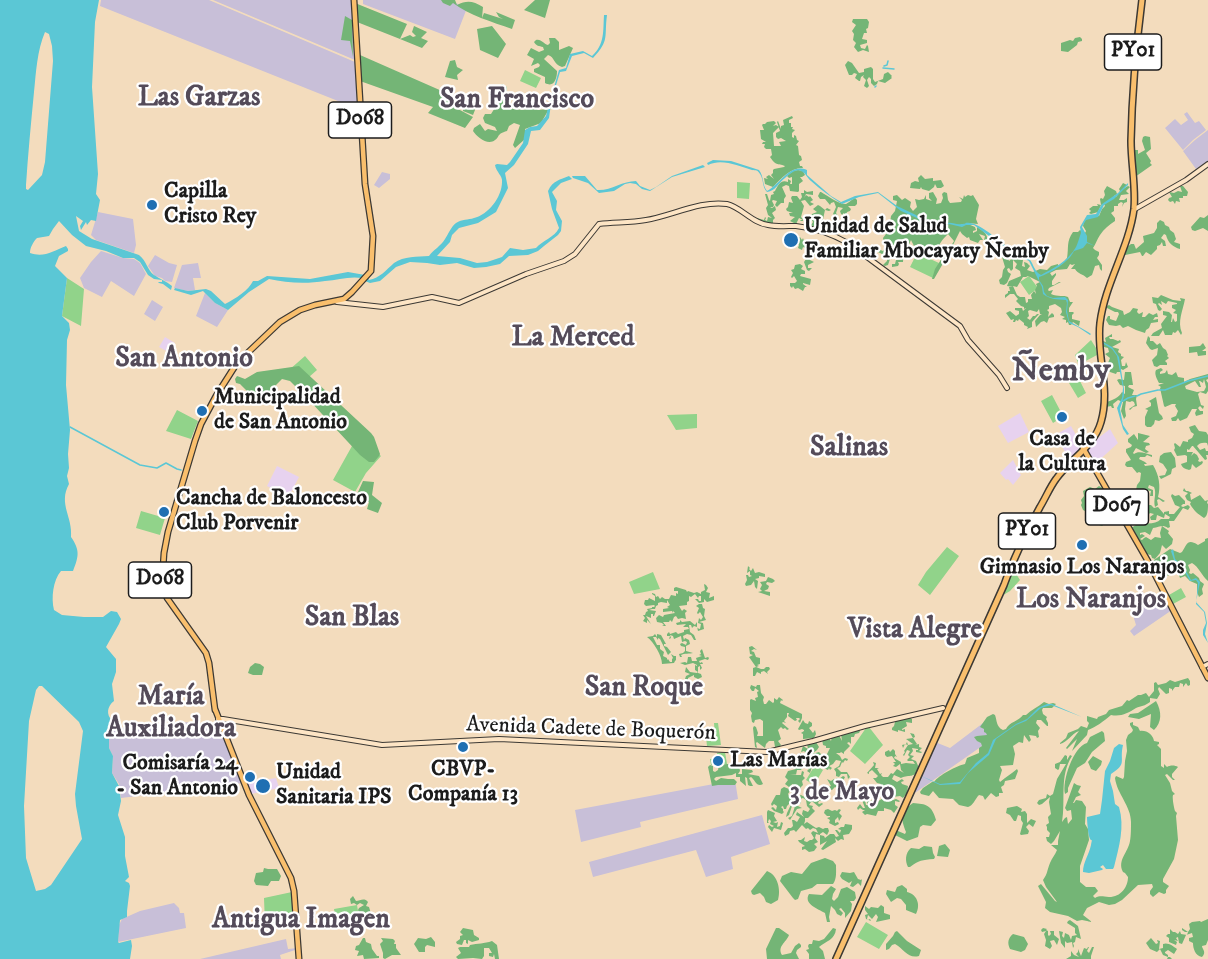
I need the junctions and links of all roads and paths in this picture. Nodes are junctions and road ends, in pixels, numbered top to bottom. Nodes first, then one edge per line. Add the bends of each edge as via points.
1 (353, 0) edge
2 (1140, 0) edge
3 (1208, 164) edge
4 (1132, 211) junction
5 (347, 300) junction
6 (1007, 388) dead end
7 (1084, 449) junction
8 (1208, 664) edge
9 (1202, 667) junction
10 (1208, 678) edge
11 (946, 708) junction
12 (218, 716) junction
13 (300, 959) edge
14 (835, 959) edge

1 - 5 main road, D068 via 365,184 373,240 372,268
2 - 4 highway, PY01 via 1129,125
3 - 4 main road
4 - 7 highway, PY01 via 1102,312 1098,339 1101,409
5 - 6 main road via 383,307 432,297 461,302 571,258 599,224 648,220 690,208 730,205 761,224 797,226 840,238 960,326
5 - 12 main road, D068 via 300,310 272,329 237,363 207,410 195,441 168,532 162,583 167,598 207,653
7 - 9 main road, D067 via 1153,570
7 - 11 highway, PY01 via 1054,477 1014,551
8 - 9 main road
9 - 10 main road, D067
11 - 12 main road, Avenida Cadete de Boquerón via 768,752 500,739 382,745
11 - 14 highway, PY01
11 - 14 highway, PY01
12 - 13 main road, D068 via 249,795 291,878

